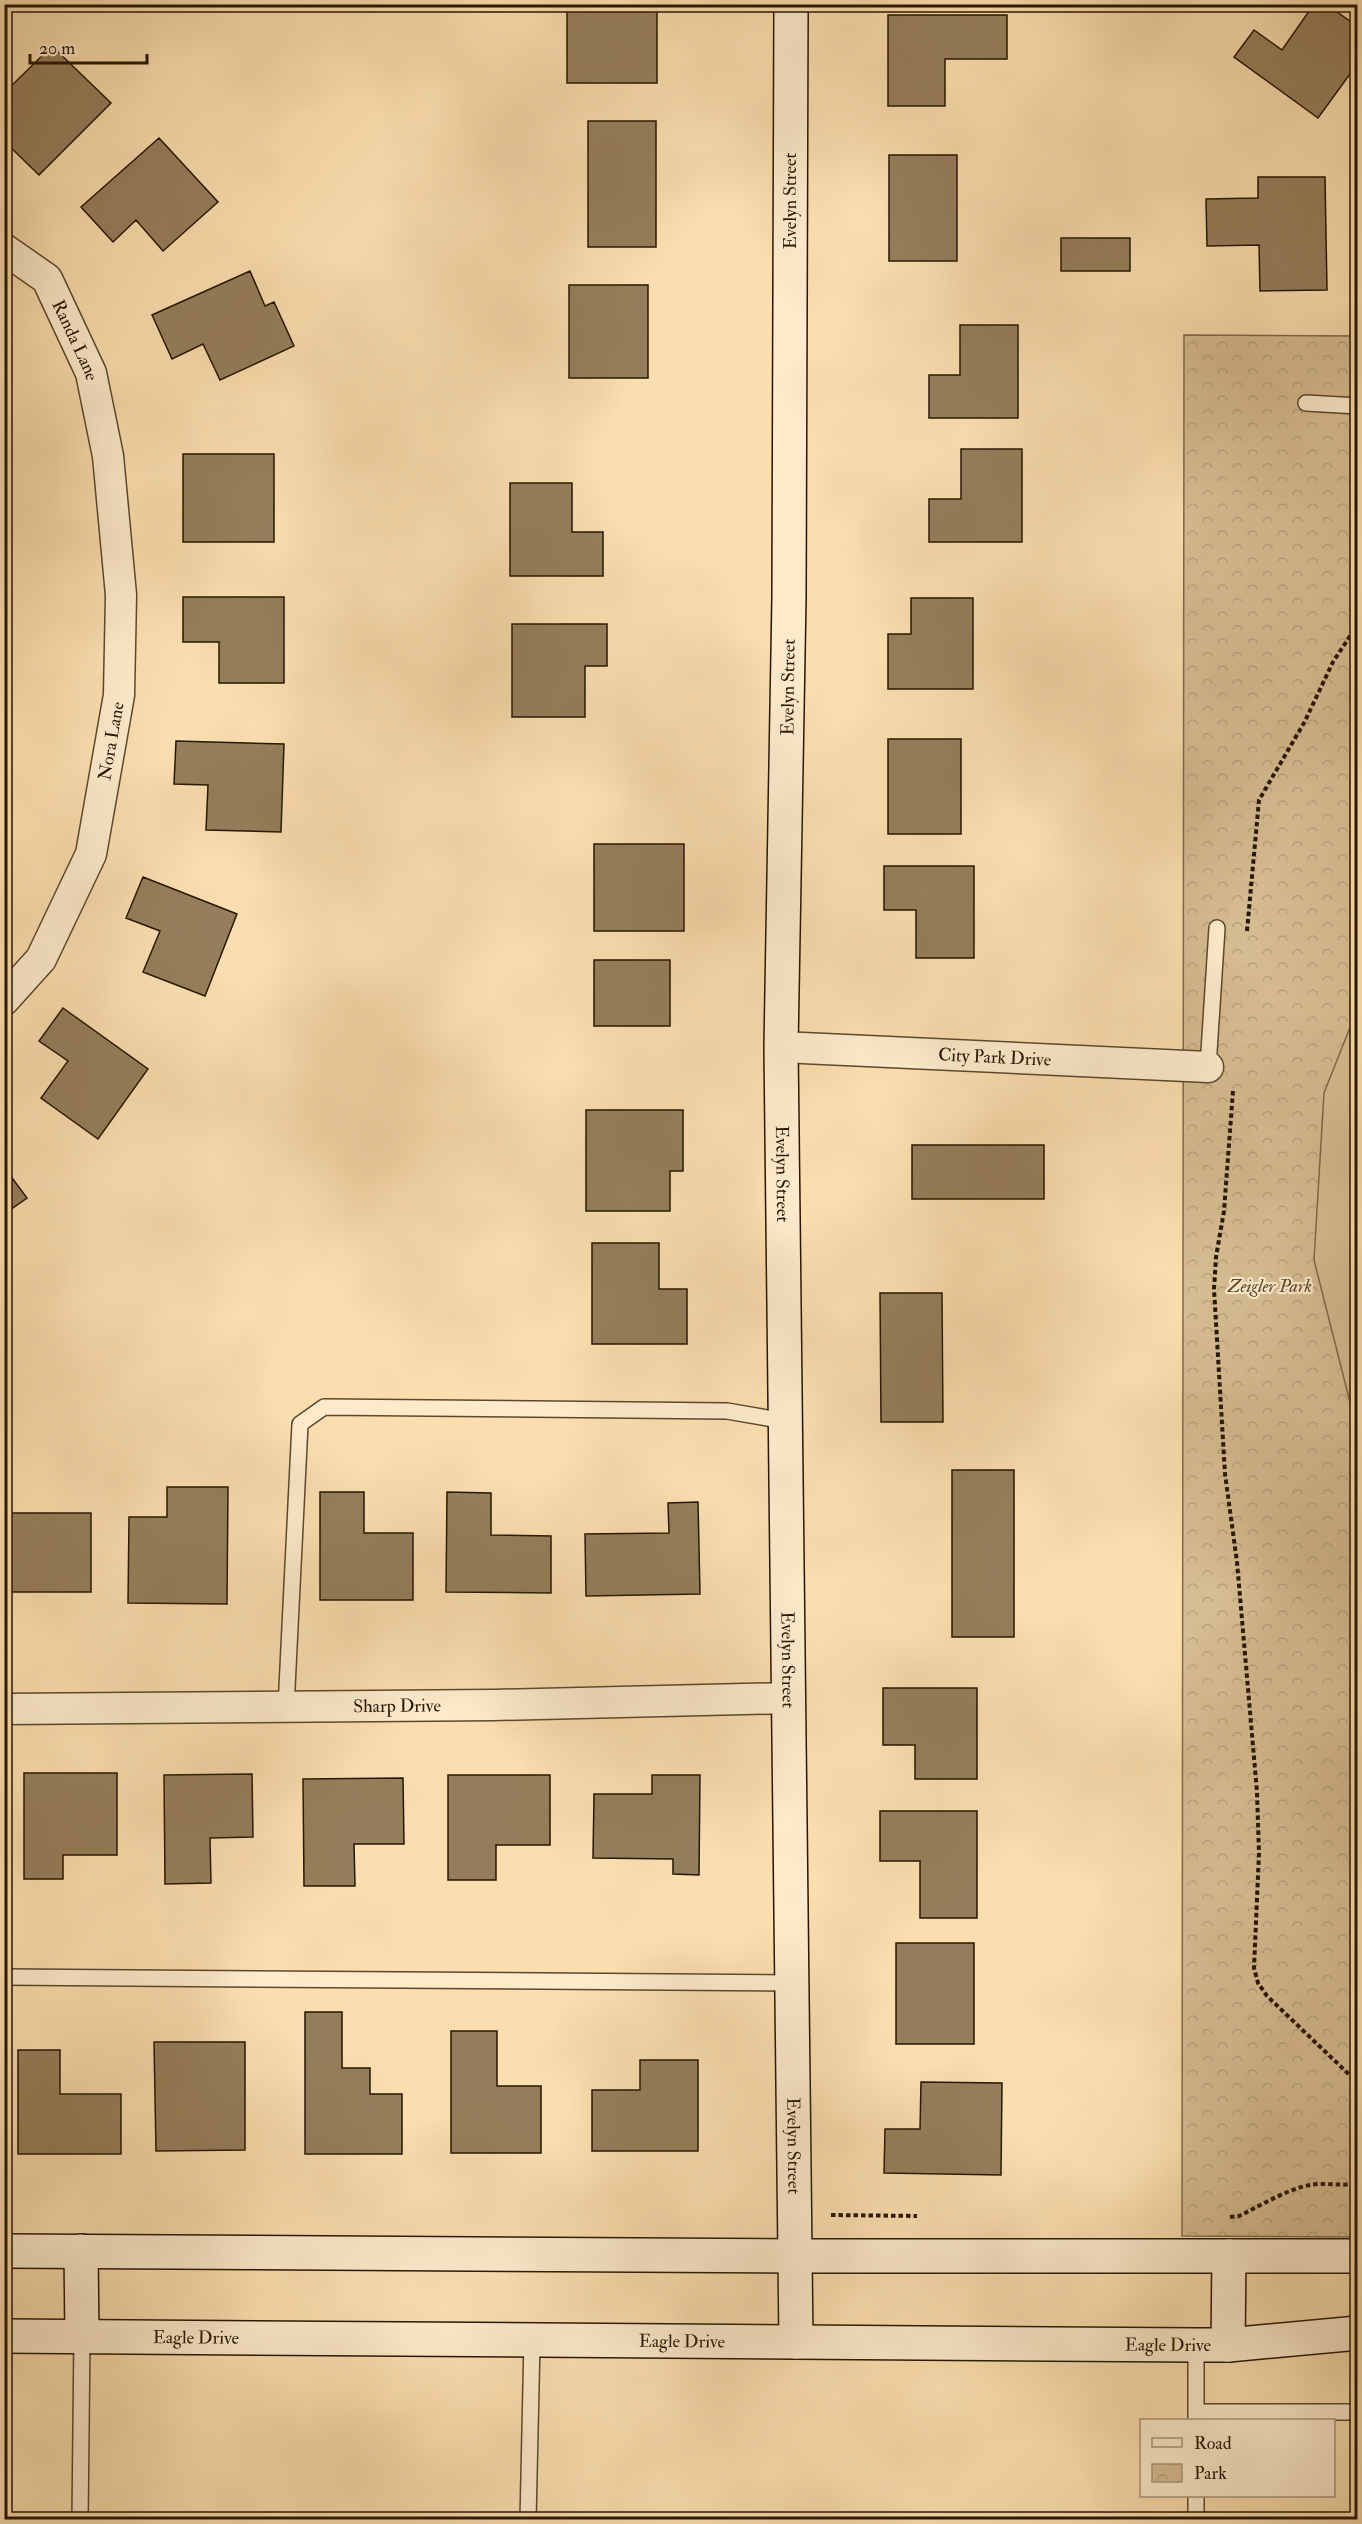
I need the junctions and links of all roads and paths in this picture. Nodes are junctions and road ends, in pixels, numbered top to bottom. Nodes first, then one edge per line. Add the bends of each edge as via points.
1 (791, 4) edge
2 (4, 249) edge
3 (1306, 403) dead end
4 (1358, 406) edge
5 (108, 456) joint
6 (1358, 624) edge
7 (1217, 928) dead end
8 (1247, 934) dead end
9 (4, 1000) edge
10 (781, 1047) junction
11 (1208, 1067) joint
12 (1234, 1083) dead end
13 (785, 1421) junction
14 (789, 1698) junction
15 (286, 1708) junction
16 (4, 1709) edge
17 (4, 1977) edge
18 (792, 1983) junction
19 (1358, 2083) edge
20 (1358, 2183) edge
21 (795, 2214) junction
22 (924, 2216) dead end
23 (1219, 2218) dead end
24 (4, 2251) edge
25 (81, 2251) junction
26 (795, 2256) junction
27 (1229, 2256) junction
28 (1358, 2256) edge
29 (1358, 2333) edge
30 (4, 2336) edge
31 (82, 2336) junction
32 (532, 2341) junction
33 (796, 2342) junction
34 (1212, 2345) junction
35 (1358, 2412) edge
36 (1196, 2416) edge
37 (1196, 2497) edge
38 (80, 2520) edge
39 (528, 2520) edge
40 (1196, 2520) edge

1 - 10 street, Evelyn Street via 789,597
2 - 5 street, Randa Lane via 47,279 91,374
3 - 4 lane
5 - 9 street, Nora Lane via 122,595 119,695 91,854 41,959
6 - 8 path via 1333,662 1304,723 1259,800
7 - 11 lane
10 - 11 street, City Park Drive
10 - 13 street, Evelyn Street
12 - 19 path via 1214,1289 1225,1474 1237,1562 1257,1792 1259,1864 1254,1968 1267,1996
13 - 14 street, Evelyn Street
13 - 15 lane via 726,1411 324,1407 300,1424
14 - 15 street, Sharp Drive
14 - 18 street, Evelyn Street
15 - 16 street, Sharp Drive
17 - 18 lane
18 - 21 street, Evelyn Street
20 - 23 path via 1313,2184 1239,2216
21 - 22 path
21 - 26 street, Evelyn Street
24 - 25 street
25 - 26 street
25 - 31 street
26 - 27 street
26 - 33 street, Evelyn Street
27 - 28 street
27 - 34 street
29 - 34 street, Eagle Drive
30 - 31 street, Eagle Drive
31 - 32 street, Eagle Drive
31 - 38 lane
32 - 33 street, Eagle Drive
32 - 39 lane
33 - 34 street, Eagle Drive
34 - 36 lane
35 - 36 lane
37 - 40 lane

